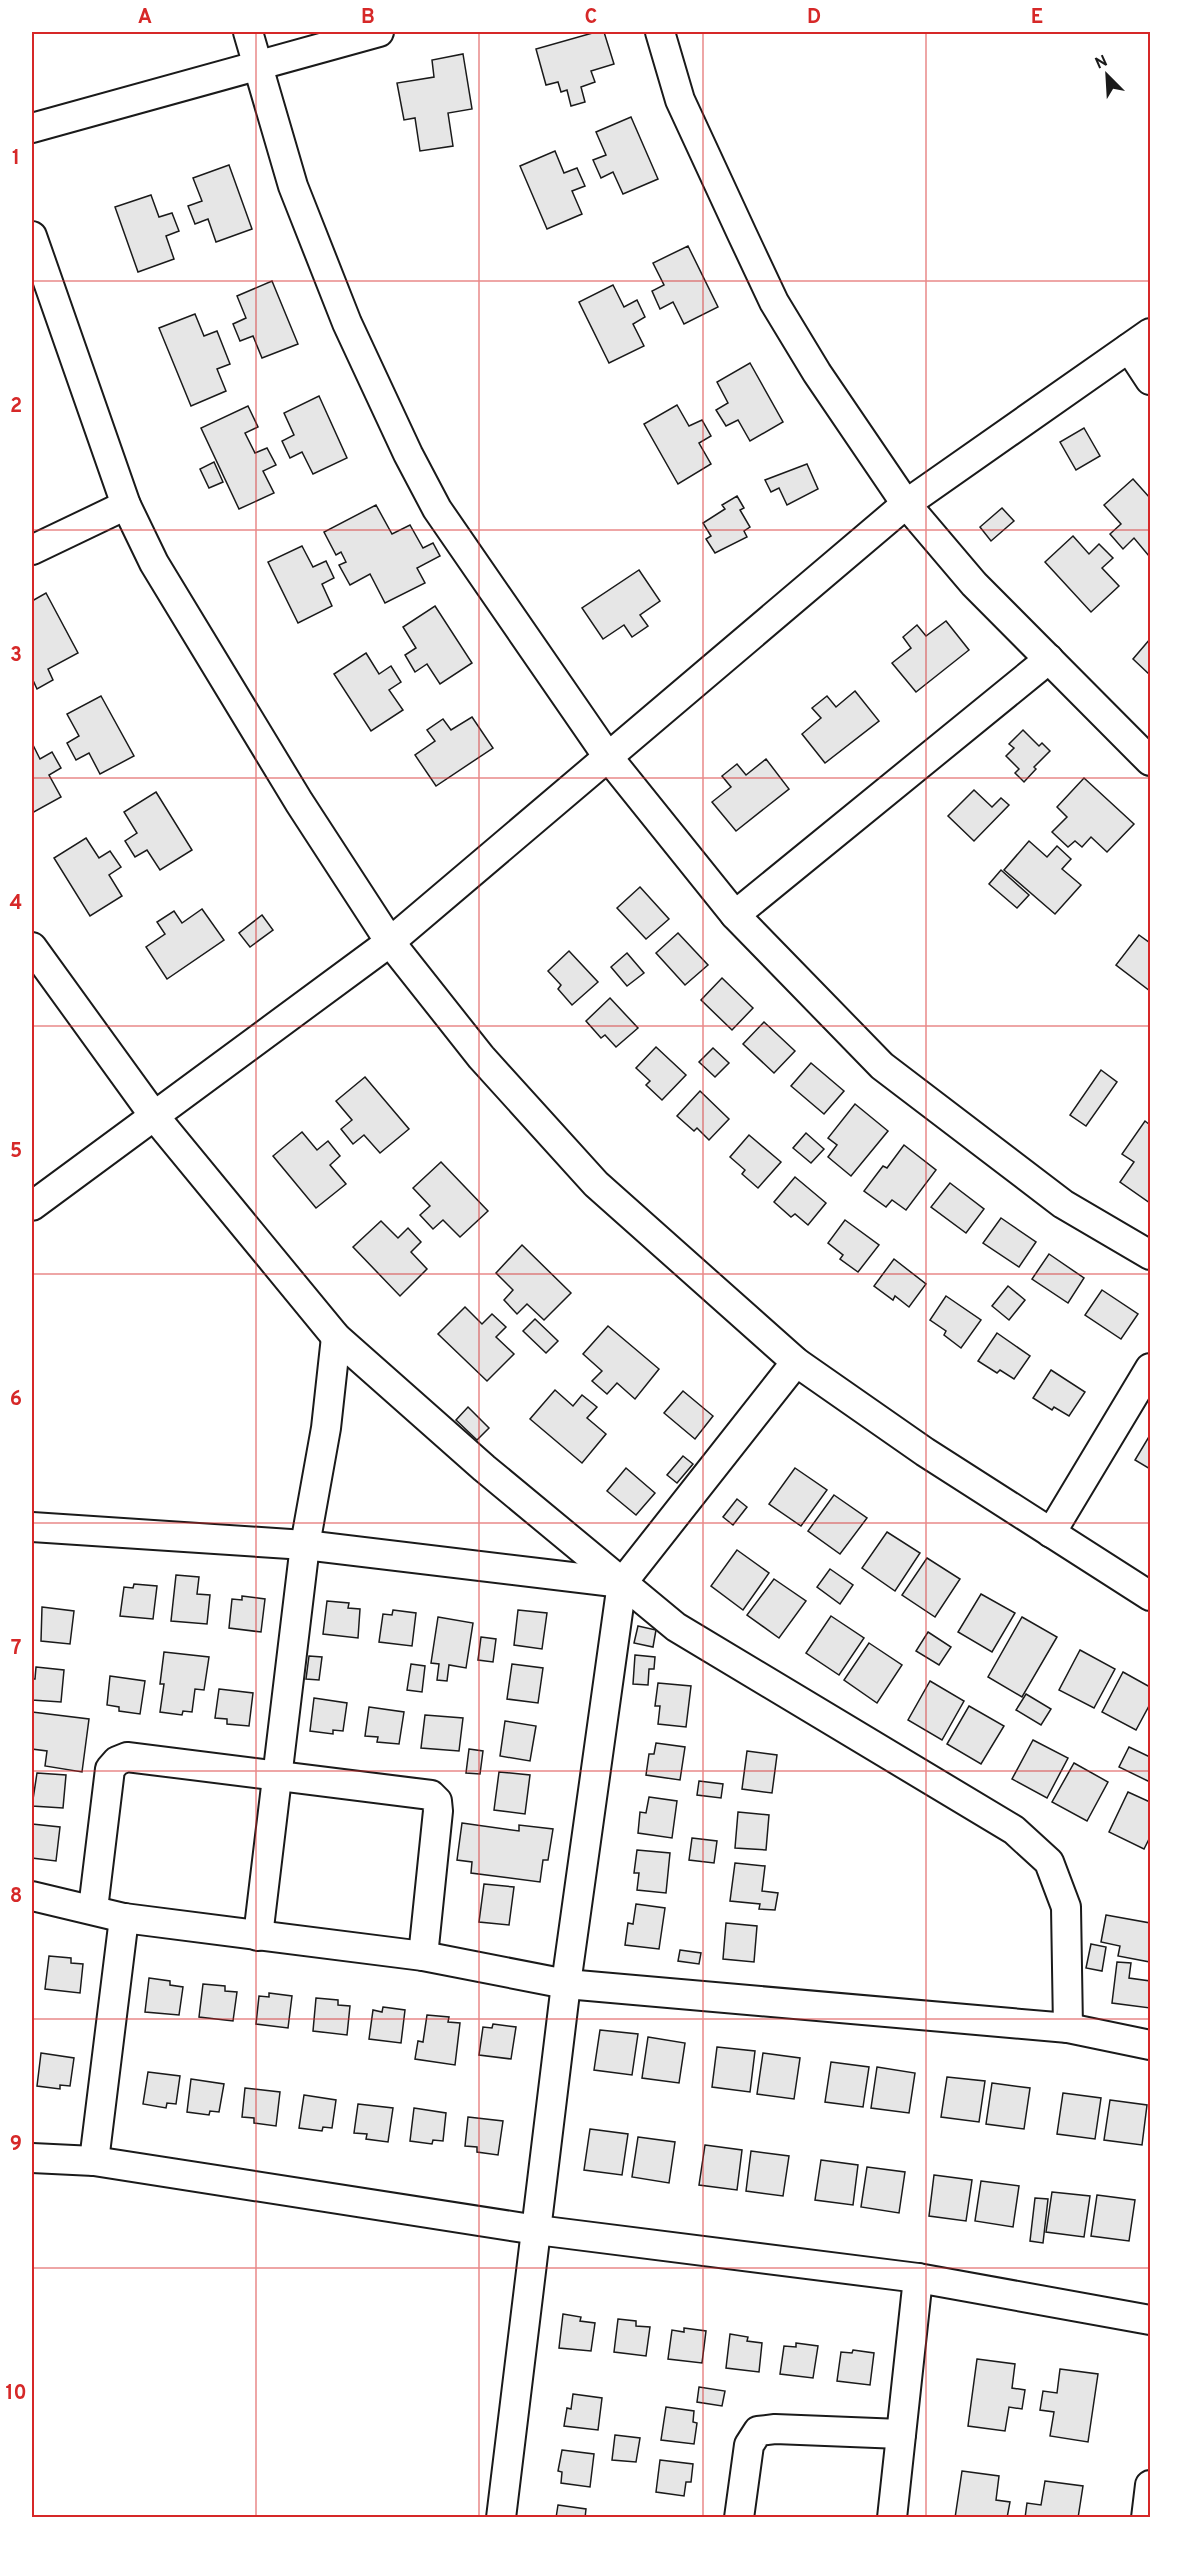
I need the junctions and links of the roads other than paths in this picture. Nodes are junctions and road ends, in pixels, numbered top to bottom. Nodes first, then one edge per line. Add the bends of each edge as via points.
1 (249, 32) edge
2 (379, 32) edge
3 (660, 32) edge
4 (259, 65) junction
5 (32, 128) edge
6 (32, 236) edge
7 (1140, 340) edge
8 (1150, 380) edge
9 (906, 504) junction
10 (126, 505) junction
11 (32, 550) edge
12 (1049, 659) junction
13 (608, 757) junction
14 (1150, 761) edge
15 (735, 915) junction
16 (390, 942) junction
17 (32, 946) edge
18 (155, 1117) junction
19 (32, 1206) edge
20 (1150, 1255) edge
21 (336, 1337) junction
22 (796, 1362) junction
23 (1150, 1368) edge
24 (32, 1527) edge
25 (1051, 1533) junction
26 (305, 1545) junction
27 (622, 1583) junction
28 (1150, 1596) edge
29 (279, 1776) junction
30 (32, 1896) edge
31 (93, 1909) junction
32 (124, 1918) junction
33 (258, 1936) junction
34 (423, 1956) junction
35 (566, 1984) junction
36 (1068, 2028) junction
37 (1150, 2045) edge
38 (32, 2158) edge
39 (94, 2161) junction
40 (537, 2230) junction
41 (918, 2278) junction
42 (1150, 2320) edge
43 (901, 2434) junction
44 (1150, 2485) edge
45 (501, 2517) edge
46 (739, 2517) edge
47 (892, 2517) edge
48 (1146, 2517) edge

1 - 4 street
2 - 4 street
3 - 9 street via 680,100 774,302
4 - 5 street
4 - 13 street via 292,186 347,323 408,454 456,536
6 - 10 street
7 - 8 street
7 - 9 street
9 - 12 street via 974,584
9 - 13 street
10 - 11 street
10 - 16 street via 160,573 299,802
12 - 14 street
12 - 15 street
13 - 15 street
13 - 16 street
15 - 20 street via 882,1066 1063,1204
16 - 18 street
16 - 22 street via 481,1057 596,1184
17 - 18 street
18 - 19 street
18 - 21 street
21 - 26 street via 326,1428
21 - 27 street
22 - 25 street
22 - 27 street
23 - 25 street
24 - 26 street
25 - 28 street
26 - 27 street
26 - 29 street
27 - 35 street
27 - 36 street via 676,1627 1014,1830 1049,1862 1066,1907
29 - 31 street via 127,1757 117,1761 110,1769
29 - 33 street
29 - 34 street via 431,1795 437,1801
30 - 31 street
31 - 32 street
32 - 33 street
32 - 39 street
33 - 34 street
34 - 35 street
35 - 36 street
35 - 40 street
36 - 37 street
38 - 39 street
39 - 40 street
40 - 41 street
40 - 45 street
41 - 42 street
41 - 43 street
43 - 46 street via 758,2431 749,2445
43 - 47 street
44 - 48 street

